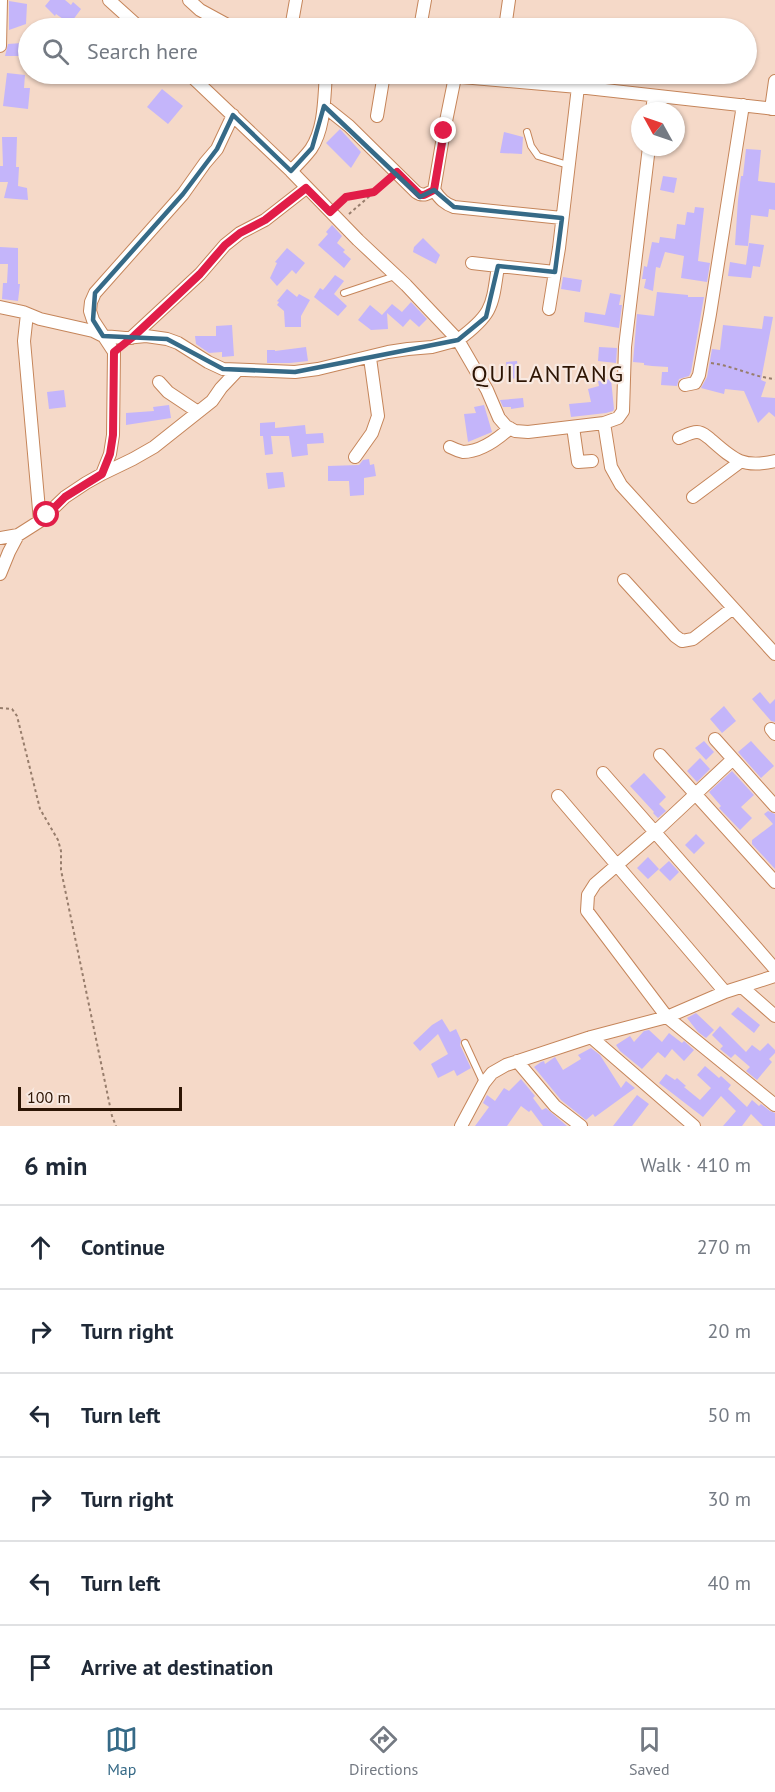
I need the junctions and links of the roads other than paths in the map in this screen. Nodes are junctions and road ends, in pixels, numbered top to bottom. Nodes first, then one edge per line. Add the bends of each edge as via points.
1 (1, 0) edge
2 (109, 0) edge
3 (189, 0) edge
4 (296, 0) edge
5 (425, 0) edge
6 (509, 0) edge
7 (129, 18) edge
8 (215, 18) edge
9 (293, 18) edge
10 (422, 18) edge
11 (506, 18) edge
12 (0, 46) edge
13 (775, 81) edge
14 (199, 84) edge
15 (325, 84) edge
16 (382, 84) edge
17 (454, 84) edge
18 (554, 84) edge
19 (578, 87) junction
20 (654, 96) junction
21 (653, 102) edge
22 (743, 105) junction
23 (324, 106) junction
24 (773, 109) edge
25 (232, 115) junction
26 (377, 116) dead end
27 (528, 132) dead end
28 (648, 156) edge
29 (568, 165) junction
30 (291, 171) junction
31 (306, 188) junction
32 (434, 190) junction
33 (562, 218) junction
34 (472, 263) dead end
35 (498, 266) junction
36 (555, 272) junction
37 (395, 276) junction
38 (344, 293) dead end
39 (0, 307) edge
40 (549, 309) dead end
41 (27, 314) junction
42 (103, 336) junction
43 (134, 336) junction
44 (458, 340) junction
45 (114, 352) junction
46 (370, 358) junction
47 (238, 370) junction
48 (159, 382) dead end
49 (686, 385) dead end
50 (198, 412) junction
51 (604, 423) junction
52 (573, 427) junction
53 (510, 428) junction
54 (679, 438) dead end
55 (450, 447) dead end
56 (355, 457) dead end
57 (592, 461) dead end
58 (775, 461) edge
59 (740, 462) junction
60 (102, 474) junction
61 (693, 497) dead end
62 (40, 521) junction
63 (18, 535) junction
64 (0, 538) edge
65 (0, 574) edge
66 (624, 580) dead end
67 (733, 608) junction
68 (775, 654) edge
69 (715, 739) dead end
70 (660, 755) dead end
71 (733, 759) junction
72 (603, 773) dead end
73 (696, 794) junction
74 (558, 796) dead end
75 (775, 806) edge
76 (656, 832) junction
77 (618, 865) junction
78 (775, 882) edge
79 (775, 969) edge
80 (775, 976) edge
81 (742, 987) junction
82 (725, 992) junction
83 (775, 1016) edge
84 (667, 1017) junction
85 (591, 1037) junction
86 (465, 1043) dead end
87 (517, 1061) junction
88 (484, 1083) junction
89 (775, 1105) edge
90 (680, 1122) edge
91 (461, 1126) edge
92 (581, 1126) edge
93 (694, 1126) edge

1 - 12 street
2 - 7 street
3 - 8 street
4 - 9 street
5 - 10 street
6 - 11 street
13 - 24 street
14 - 25 street
15 - 23 street
16 - 26 street
17 - 32 street
18 - 19 street
19 - 20 street
19 - 29 street
20 - 21 street
20 - 22 street
22 - 24 street
22 - 49 street via 701,362 696,381
23 - 30 street via 312,148
23 - 32 street via 420,195
25 - 30 street
25 - 42 street via 217,149 183,194 95,293 90,311
27 - 29 lane via 538,156
28 - 51 street via 625,347 623,411 618,418
29 - 33 street
30 - 31 street
31 - 37 street
31 - 43 street via 225,245
32 - 33 street via 454,207
33 - 36 street
34 - 35 street
35 - 36 street
35 - 44 street via 493,301 486,317
36 - 40 street
37 - 38 lane
37 - 44 street
39 - 41 street
41 - 42 street
41 - 62 street via 24,341
42 - 43 street
42 - 45 street
43 - 45 street
43 - 47 street via 167,339 224,369
44 - 46 street
44 - 53 street via 498,418
45 - 60 street via 113,435
46 - 47 street via 295,372
46 - 56 street via 378,416 372,433
47 - 50 street
48 - 50 street
50 - 60 street via 154,447
51 - 52 street
51 - 67 street via 611,467 621,484
52 - 53 street via 528,432
52 - 57 street via 578,462
53 - 55 street via 480,449 463,452
54 - 59 street via 703,433
58 - 59 street via 749,465
59 - 61 street
60 - 62 street via 65,497
62 - 63 street
63 - 64 street
63 - 65 street
66 - 67 street via 682,641 693,639
67 - 68 street
69 - 71 street
70 - 73 street
71 - 73 street
71 - 75 street
72 - 76 street
73 - 76 street
73 - 78 street
74 - 77 street
76 - 77 street
76 - 79 street
77 - 82 street
77 - 84 street via 595,884 588,895 587,911
80 - 81 street
81 - 82 street
81 - 83 street
82 - 84 street
84 - 85 street
84 - 89 street
85 - 87 street
85 - 90 street
86 - 88 lane
87 - 88 street via 492,1074
87 - 92 street via 555,1106
88 - 91 street
90 - 93 street

